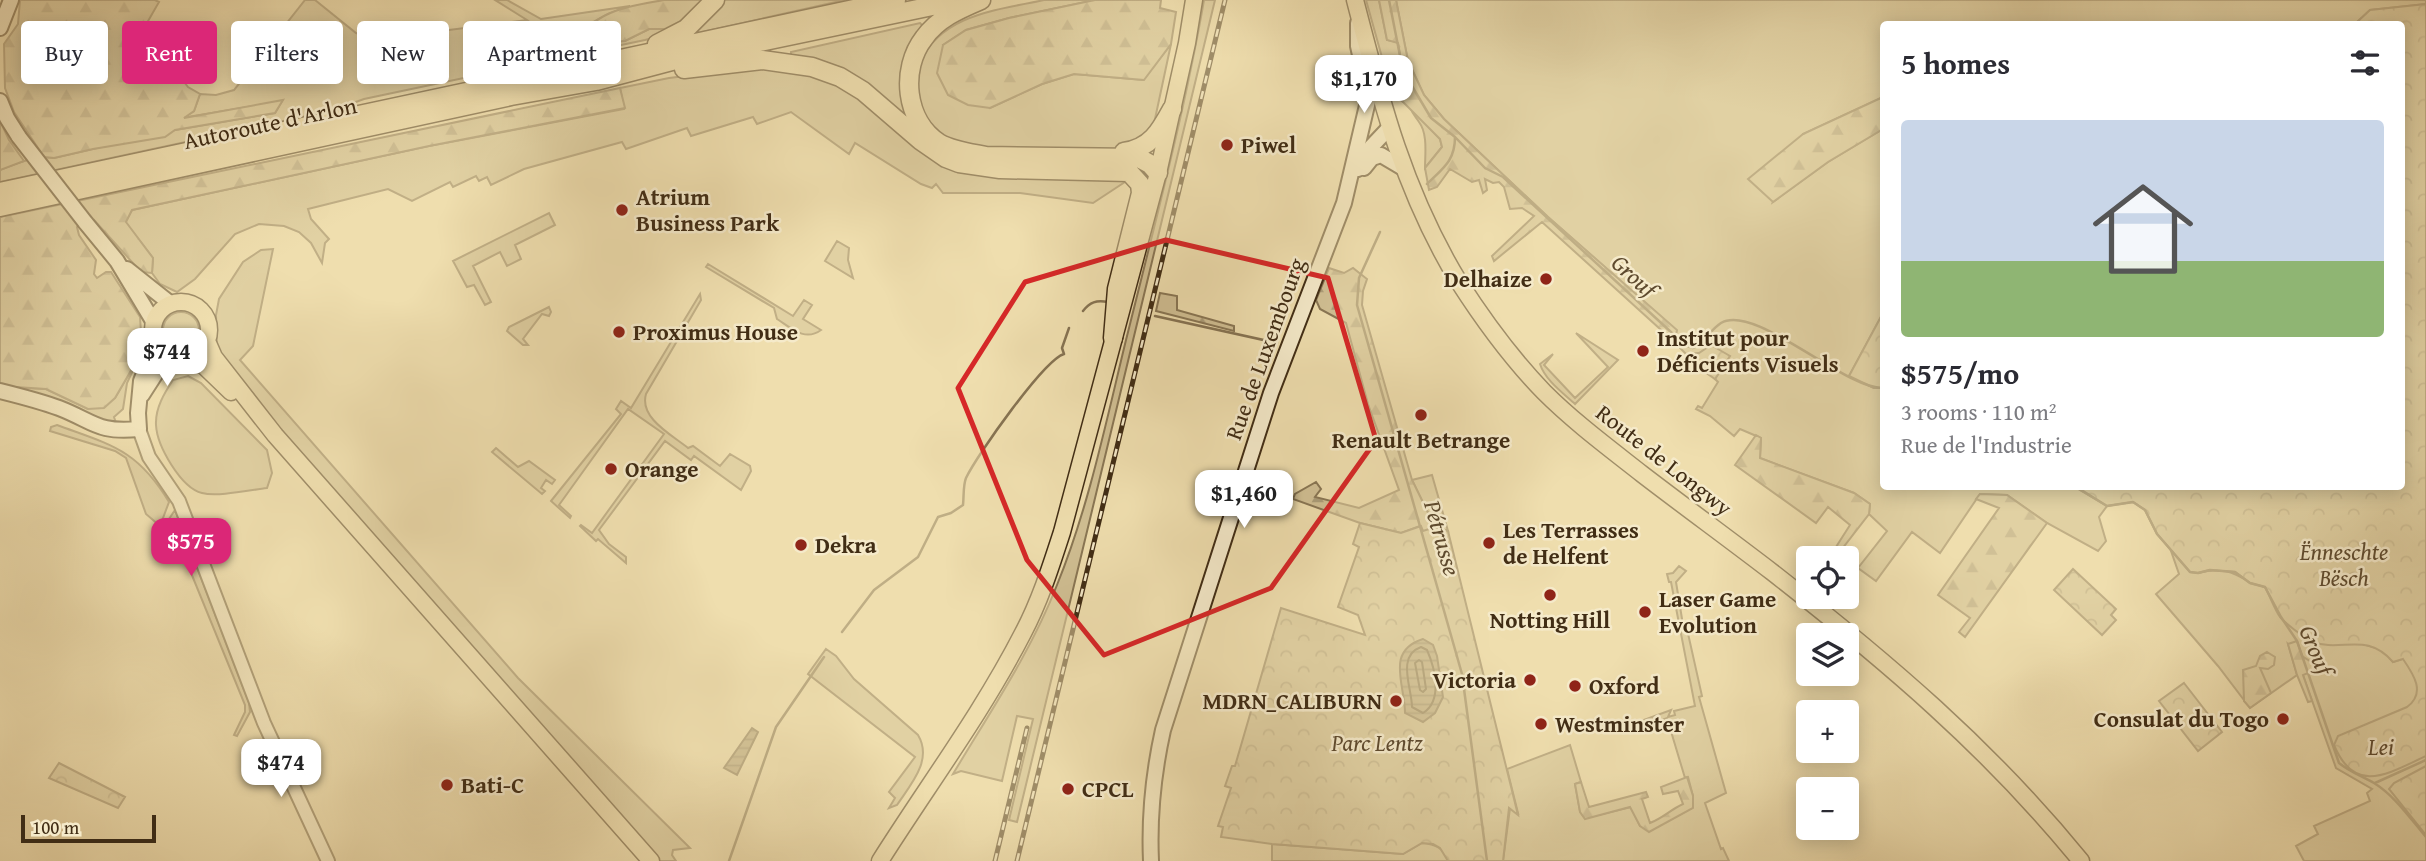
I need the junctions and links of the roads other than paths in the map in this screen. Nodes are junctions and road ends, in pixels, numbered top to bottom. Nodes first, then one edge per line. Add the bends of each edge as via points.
1 (11, 0) edge
2 (715, 0) edge
3 (896, 0) edge
4 (961, 0) edge
5 (981, 0) edge
6 (1194, 0) edge
7 (1356, 7) edge
8 (0, 27) edge
9 (633, 57) junction
10 (621, 74) edge
11 (621, 77) edge
12 (575, 84) edge
13 (0, 101) edge
14 (1172, 109) junction
15 (1389, 126) junction
16 (1360, 141) junction
17 (1033, 157) junction
18 (973, 167) junction
19 (1403, 168) junction
20 (1157, 173) junction
21 (0, 192) edge
22 (1344, 203) junction
23 (0, 207) edge
24 (117, 261) junction
25 (171, 304) junction
26 (153, 321) junction
27 (1113, 338) junction
28 (207, 341) junction
29 (156, 343) junction
30 (182, 357) junction
31 (0, 391) edge
32 (139, 399) junction
33 (139, 429) junction
34 (275, 435) junction
35 (328, 861) edge
36 (651, 861) edge
37 (880, 861) edge
38 (1152, 861) edge
39 (2081, 861) edge

1 - 8 main road
2 - 9 highway via 686,29
3 - 9 highway, Autoroute d'Arlon
4 - 10 highway, Autoroute d'Arlon
5 - 17 highway via 952,13 923,37 913,55 909,96 915,114 940,143 986,156
6 - 14 main road
7 - 15 main road, Route de Longwy
7 - 16 main road, Rue de Luxembourg via 1368,101
9 - 21 highway, Autoroute d'Arlon
11 - 18 highway via 743,61 812,67 863,91 946,158
12 - 23 highway, Autoroute d'Arlon
13 - 24 main road, bridge via 19,137
14 - 17 highway via 1157,137 1145,146 1127,152
14 - 20 main road
15 - 16 main road via 1373,130
15 - 19 main road, Route de Longwy
15 - 22 main road via 1360,163
16 - 22 main road, Rue de Luxembourg
17 - 20 highway via 1139,158
18 - 20 highway via 1000,163 1119,165
18 - 27 highway via 1118,171 1137,179 1141,193 1117,289
19 - 22 main road via 1381,155 1372,158
19 - 39 main road, Route de Longwy via 1459,281 1500,340 1546,393 1598,440 1863,644 1933,704 2008,778
20 - 27 main road
22 - 38 main road, Rue de Luxembourg via 1271,393 1163,730 1150,811
24 - 25 main road
24 - 26 main road
25 - 26 main road
25 - 28 main road via 185,302 203,312 209,326
26 - 29 main road
27 - 37 main road via 1062,532 1024,631 975,717
28 - 30 main road via 197,353
28 - 34 main road via 214,357
29 - 30 main road via 167,354
29 - 32 main road
30 - 32 main road via 160,368
30 - 34 main road via 204,366
31 - 33 main road via 49,404 110,430
32 - 33 main road
33 - 35 street via 149,457 178,501 264,723
34 - 36 main road

